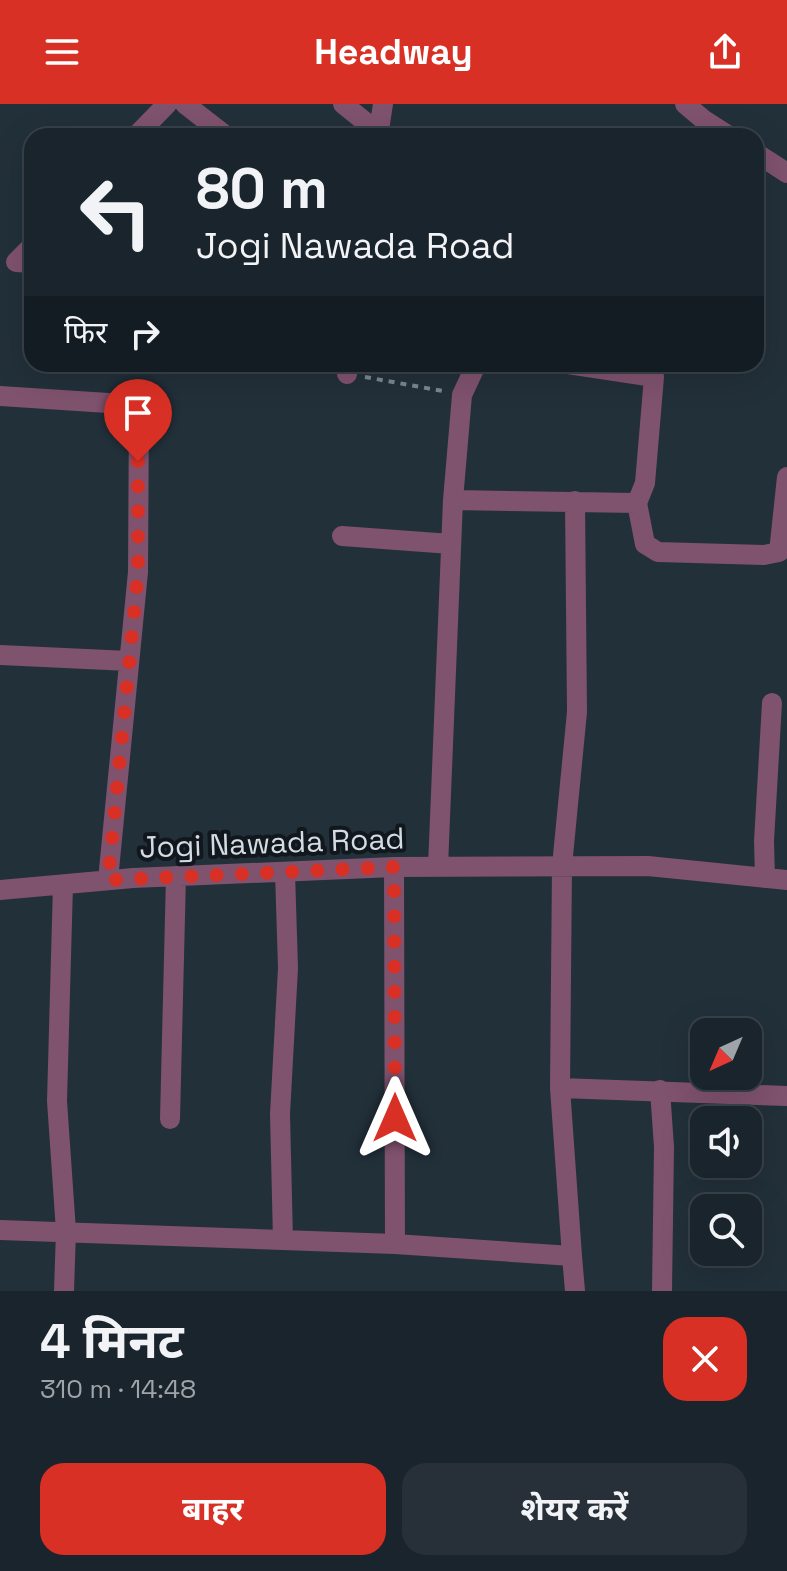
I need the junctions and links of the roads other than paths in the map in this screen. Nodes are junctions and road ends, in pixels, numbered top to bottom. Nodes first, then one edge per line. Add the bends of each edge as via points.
1 (167, 104) edge
2 (185, 104) edge
3 (343, 104) edge
4 (383, 104) edge
5 (691, 105) edge
6 (144, 128) edge
7 (216, 128) edge
8 (371, 128) edge
9 (379, 128) edge
10 (716, 128) edge
11 (764, 158) edge
12 (787, 173) edge
13 (473, 372) edge
14 (621, 372) edge
15 (0, 396) edge
16 (787, 477) edge
17 (453, 500) junction
18 (575, 501) junction
19 (637, 503) junction
20 (342, 536) dead end
21 (451, 544) junction
22 (0, 655) edge
23 (129, 661) junction
24 (772, 703) dead end
25 (562, 866) junction
26 (394, 867) junction
27 (438, 867) junction
28 (285, 872) junction
29 (176, 876) junction
30 (765, 878) junction
31 (108, 880) junction
32 (787, 880) edge
33 (63, 885) junction
34 (0, 890) edge
35 (560, 1088) junction
36 (660, 1090) junction
37 (787, 1096) edge
38 (170, 1119) dead end
39 (0, 1230) edge
40 (66, 1231) junction
41 (283, 1240) junction
42 (395, 1244) junction
43 (572, 1256) junction
44 (64, 1291) edge
45 (575, 1291) edge
46 (662, 1291) edge

1 - 6 street
2 - 7 street
3 - 8 street
4 - 9 street
5 - 10 street
11 - 12 street
13 - 17 street via 462,395
14 - 19 street via 654,377 645,483
15 - 23 street via 139,405 138,572
16 - 19 street via 779,552 764,555 658,552 645,544
17 - 18 street
17 - 21 street
18 - 19 street
18 - 25 street via 577,712
20 - 21 street
21 - 27 street
22 - 23 street
23 - 31 street
24 - 30 street
25 - 27 street, Jogi Nawada Road
25 - 30 street, Jogi Nawada Road via 648,866
25 - 35 street
26 - 27 street, Jogi Nawada Road
26 - 28 street, Jogi Nawada Road
26 - 42 street
28 - 29 street, Jogi Nawada Road
28 - 41 street
29 - 31 street, Jogi Nawada Road
29 - 38 street
30 - 32 street, Jogi Nawada Road
31 - 33 street, Jogi Nawada Road
33 - 34 street, Jogi Nawada Road
33 - 40 street via 57,1101
35 - 36 street
35 - 43 street
36 - 37 street
36 - 46 street
39 - 40 street
40 - 41 street
40 - 44 street
41 - 42 street
42 - 43 street
43 - 45 street

